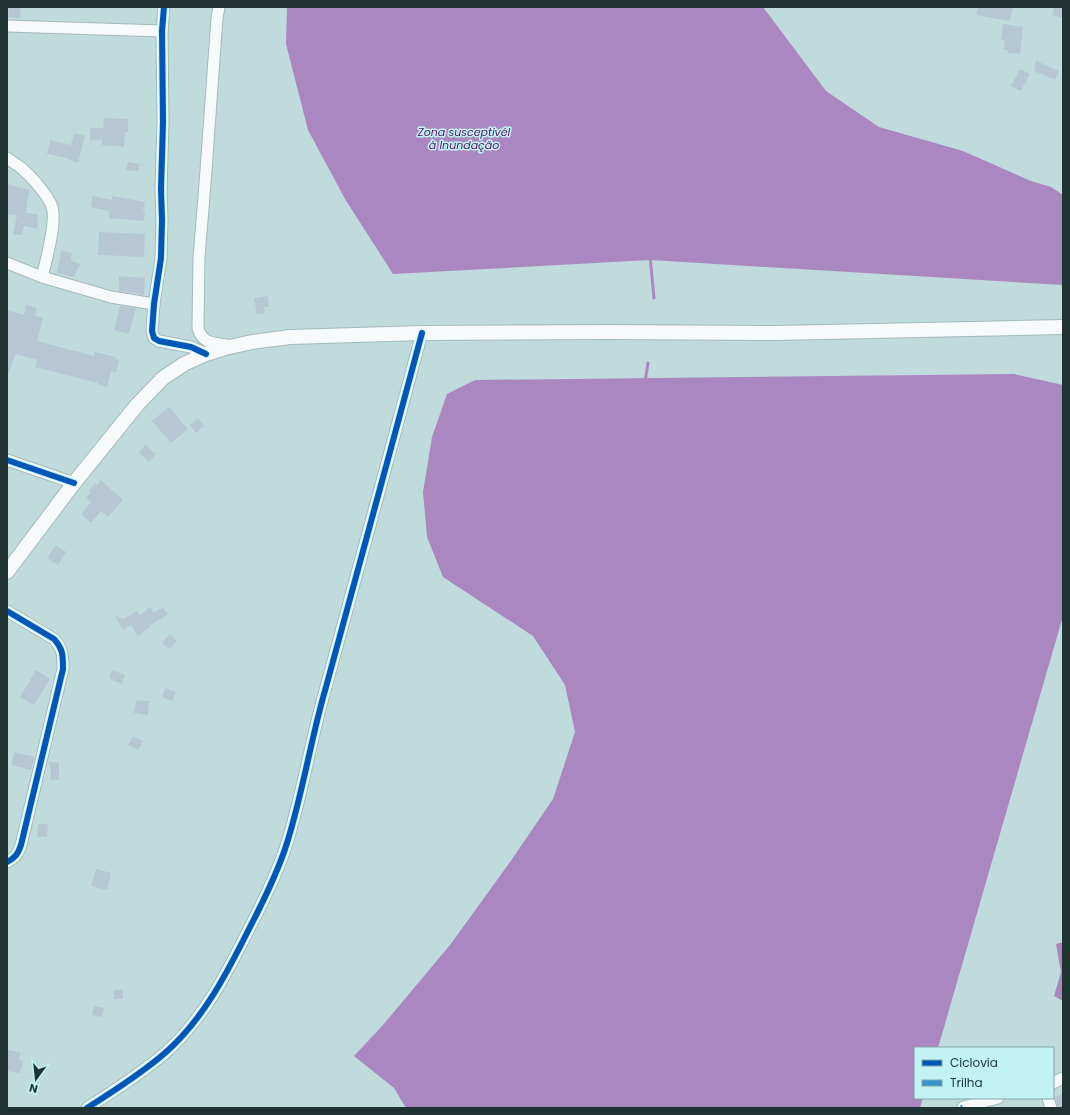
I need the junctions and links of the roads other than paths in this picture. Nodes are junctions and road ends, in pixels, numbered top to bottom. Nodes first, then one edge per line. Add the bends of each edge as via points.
1 (164, 7) edge
2 (219, 7) edge
3 (7, 26) edge
4 (162, 31) junction
5 (7, 158) edge
6 (7, 263) edge
7 (42, 277) junction
8 (154, 304) junction
9 (1063, 327) edge
10 (422, 333) junction
11 (232, 346) junction
12 (206, 354) junction
13 (7, 460) edge
14 (74, 483) junction
15 (7, 572) edge
16 (7, 611) edge
17 (7, 862) edge
18 (1063, 1078) edge
19 (1054, 1082) edge
20 (994, 1099) edge
21 (963, 1107) edge
22 (87, 1108) edge

1 - 4 street
2 - 11 street via 199,257 198,328 200,336 209,342
3 - 4 street
4 - 8 street via 161,258
5 - 7 street via 21,168 46,195 53,208
6 - 7 street
7 - 8 street via 111,297
8 - 12 street via 154,338 191,347
9 - 10 main road via 776,333
10 - 11 main road via 290,337
10 - 22 street via 322,701 288,837 272,882 231,965 186,1032 138,1074
11 - 12 main road
12 - 14 main road via 163,378
13 - 14 street
14 - 15 main road
16 - 17 street via 54,639 63,655 63,669 21,846 13,860
18 - 19 street
20 - 21 street

